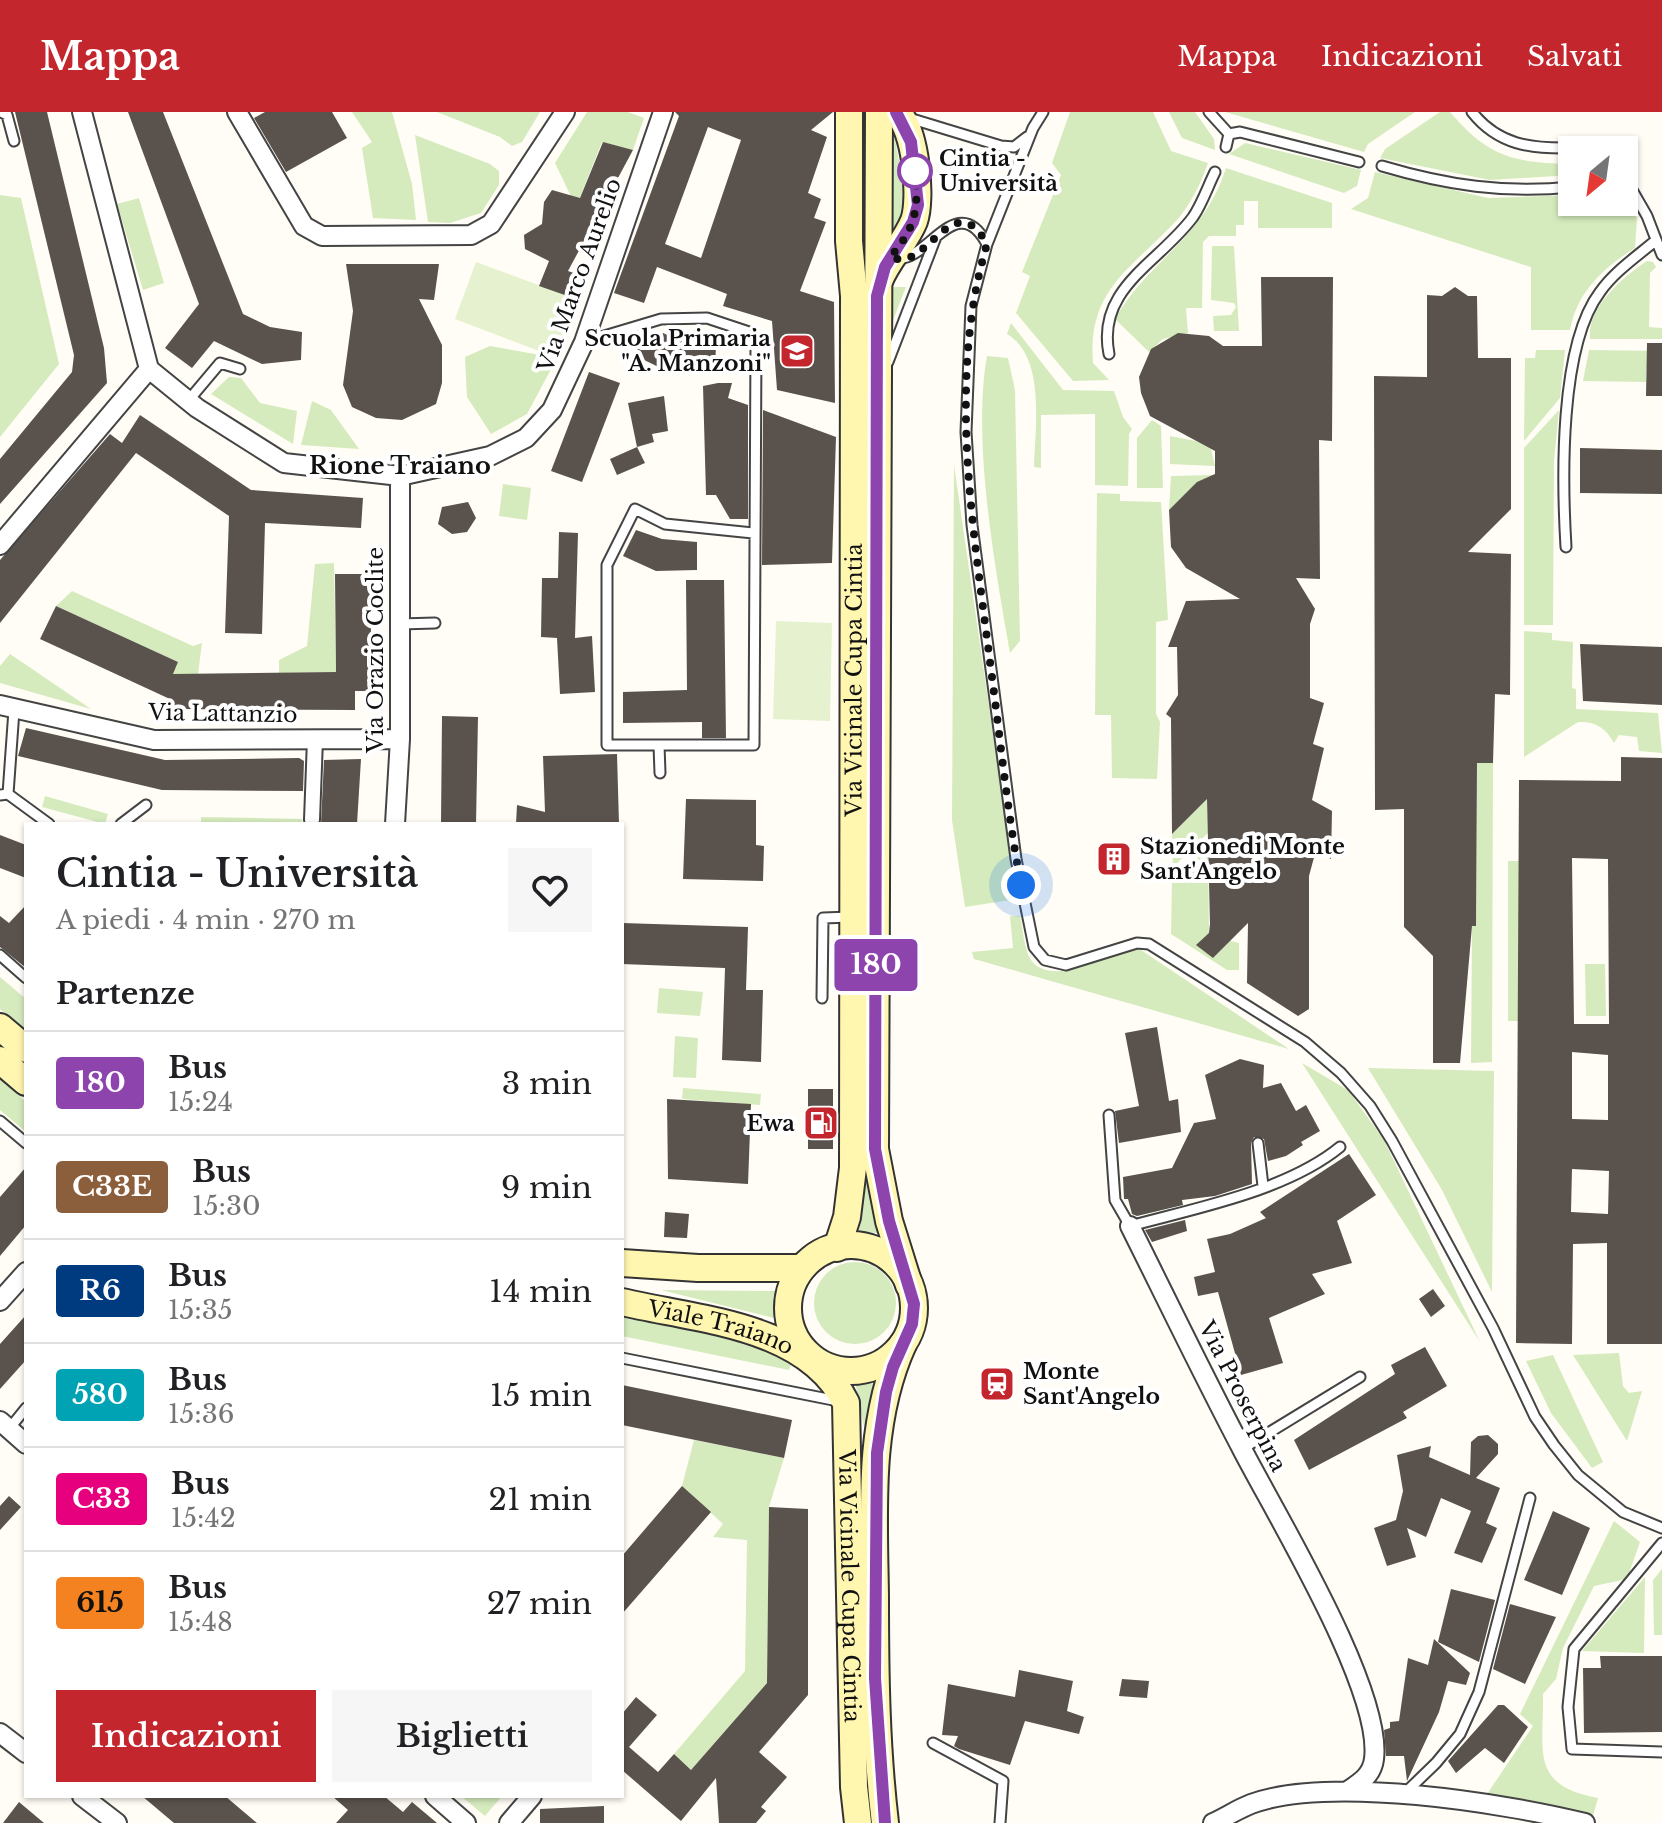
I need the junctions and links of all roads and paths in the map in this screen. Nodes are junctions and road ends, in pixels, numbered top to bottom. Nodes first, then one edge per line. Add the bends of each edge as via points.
1 (1, 112) edge
2 (82, 112) edge
3 (237, 112) edge
4 (565, 112) edge
5 (663, 112) edge
6 (849, 112) edge
7 (1043, 112) edge
8 (1209, 112) edge
9 (1472, 112) edge
10 (892, 113) edge
11 (1033, 128) junction
12 (1229, 134) junction
13 (14, 141) dead end
14 (1226, 147) dead end
15 (1558, 148) edge
16 (1359, 162) dead end
17 (1382, 166) dead end
18 (1215, 172) dead end
19 (1558, 188) edge
20 (1638, 200) edge
21 (936, 237) junction
22 (849, 241) junction
23 (1655, 241) junction
24 (987, 244) junction
25 (1662, 255) edge
26 (884, 257) junction
27 (584, 342) junction
28 (1109, 354) dead end
29 (149, 369) junction
30 (240, 369) dead end
31 (879, 384) junction
32 (188, 401) junction
33 (400, 476) junction
34 (753, 533) junction
35 (0, 545) edge
36 (1566, 547) dead end
37 (435, 623) dead end
38 (400, 624) junction
39 (7, 708) edge
40 (315, 739) junction
41 (400, 739) junction
42 (659, 745) junction
43 (660, 773) dead end
44 (4, 794) edge
45 (146, 805) dead end
46 (312, 820) dead end
47 (46, 822) edge
48 (124, 822) edge
49 (395, 822) edge
50 (854, 917) junction
51 (0, 955) edge
52 (24, 976) edge
53 (822, 998) dead end
54 (0, 1027) edge
55 (24, 1047) edge
56 (0, 1060) edge
57 (24, 1080) edge
58 (1109, 1115) dead end
59 (0, 1121) edge
60 (24, 1141) edge
61 (1258, 1143) dead end
62 (1340, 1147) dead end
63 (1263, 1186) junction
64 (1130, 1226) junction
65 (837, 1248) junction
66 (624, 1263) edge
67 (802, 1268) junction
68 (24, 1274) edge
69 (909, 1285) junction
70 (0, 1301) edge
71 (624, 1302) edge
72 (903, 1344) junction
73 (624, 1358) edge
74 (815, 1361) junction
75 (1360, 1377) dead end
76 (846, 1403) junction
77 (24, 1410) edge
78 (4, 1425) edge
79 (24, 1442) edge
80 (1242, 1449) junction
81 (1530, 1498) dead end
82 (1662, 1528) edge
83 (1662, 1543) edge
84 (0, 1733) edge
85 (933, 1743) dead end
86 (24, 1751) edge
87 (1662, 1752) edge
88 (1349, 1790) junction
89 (1401, 1796) junction
90 (85, 1798) edge
91 (437, 1798) edge
92 (530, 1798) edge
93 (117, 1823) edge
94 (466, 1823) edge
95 (509, 1823) edge
96 (858, 1823) edge
97 (885, 1823) edge
98 (1000, 1823) edge
99 (1213, 1823) edge
100 (1585, 1823) edge

1 - 13 lane via 7,115
2 - 29 street
3 - 4 street via 304,226 322,236 471,235 491,224
5 - 27 street, Via Marco Aurelio
6 - 22 main road, Via Vicinale Cupa Cintia
7 - 11 lane
8 - 12 lane
9 - 15 lane via 1484,127 1509,141
10 - 11 lane via 1008,147 1019,145
10 - 26 main road
10 - 26 main road via 911,142 918,205 913,222
11 - 24 lane
12 - 14 lane
12 - 16 lane via 1240,132
17 - 19 lane via 1443,184 1492,191
18 - 28 lane via 1194,215 1116,298 1106,322
20 - 23 lane
21 - 24 lane via 947,226 967,226
21 - 26 lane via 912,256
21 - 31 lane
22 - 26 main road via 865,255
22 - 50 main road, Via Vicinale Cupa Cintia via 854,296
23 - 25 lane
23 - 36 lane via 1600,291 1584,318 1565,440
24 - 82 lane via 971,306 966,432 970,494 1016,859 1034,947 1045,960 1066,965 1149,944 1321,1054 1370,1106 1392,1141 1554,1445 1578,1475 1623,1512
26 - 31 main road, Via Vicinale Cupa Cintia via 877,285
27 - 33 street, Via Marco Aurelio via 552,410 526,438 490,456
27 - 34 lane via 661,319 707,318 749,332 756,344
29 - 32 street, Via Marco Aurelio
29 - 35 street
30 - 32 lane via 220,363
31 - 69 main road, Via Vicinale Cupa Cintia via 875,1149
32 - 33 street, Via Marco Aurelio via 284,463
33 - 38 street, Via Orazio Coclite
34 - 42 lane via 754,745
34 - 42 lane via 665,524 635,509 607,565 607,745
37 - 38 lane
38 - 41 street, Via Orazio Coclite
39 - 40 street, Via Lattanzio via 154,740
39 - 44 lane
40 - 41 street, Via Lattanzio
40 - 46 street
41 - 49 street, Via Orazio Coclite
42 - 43 lane
44 - 47 lane
45 - 48 lane
50 - 53 lane via 823,918
50 - 65 main road, Via Vicinale Cupa Cintia via 853,1168
51 - 52 lane
54 - 55 main road
56 - 57 main road
58 - 64 lane via 1115,1200
59 - 60 lane
61 - 63 lane
62 - 63 lane via 1323,1161
63 - 64 lane
64 - 80 street, Via Proserpina
65 - 67 main road
65 - 69 main road via 852,1245 878,1252 896,1264
66 - 67 main road, Viale Traiano
67 - 74 main road via 790,1293 788,1318 795,1338
68 - 70 street
69 - 72 main road via 912,1324
71 - 74 main road, Viale Traiano via 779,1339
72 - 74 main road via 870,1368 843,1371
72 - 97 main road, Via Vicinale Cupa Cintia via 879,1424 874,1512 875,1678
73 - 76 lane
74 - 76 main road
75 - 80 lane
76 - 96 main road, Via Vicinale Cupa Cintia
77 - 78 lane
78 - 79 street
80 - 88 street, Via Proserpina via 1359,1681 1372,1721 1374,1759 1368,1777
81 - 89 lane via 1479,1692 1460,1734
83 - 87 lane via 1574,1649 1568,1707 1572,1749
84 - 86 street
85 - 98 lane via 1003,1781
88 - 89 street
88 - 99 street via 1252,1804
89 - 100 street
90 - 93 street
91 - 94 street
92 - 95 street

